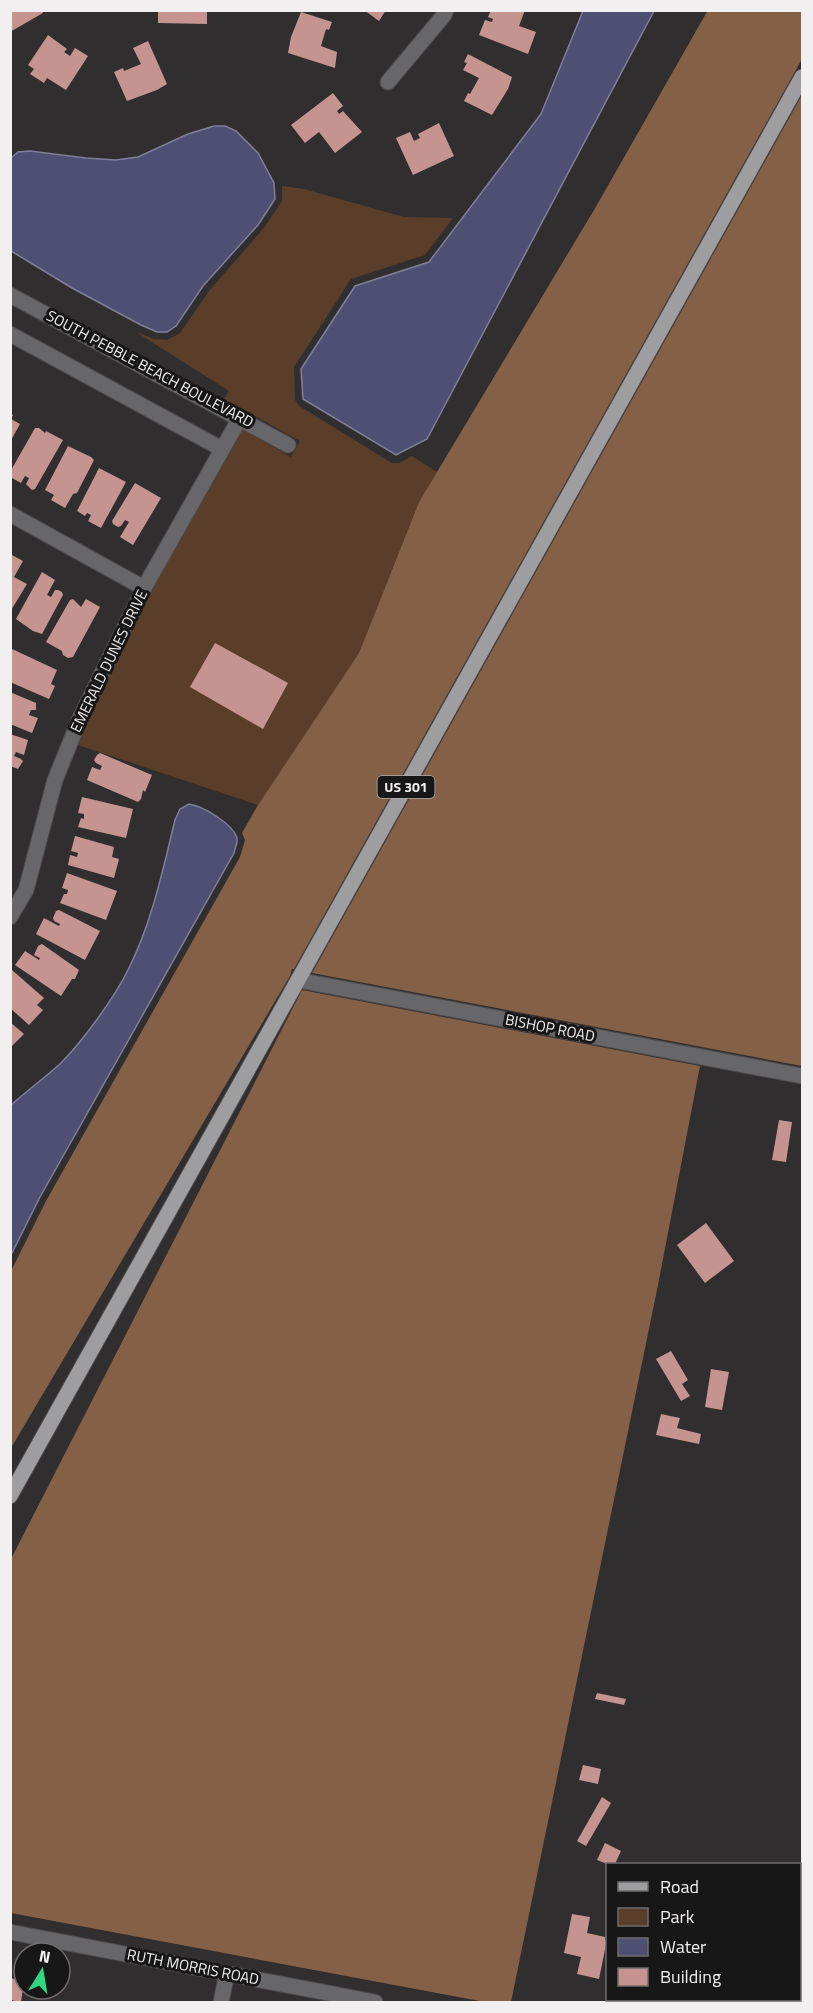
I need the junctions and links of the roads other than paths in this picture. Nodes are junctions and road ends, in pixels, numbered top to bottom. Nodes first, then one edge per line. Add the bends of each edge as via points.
1 (446, 10) edge
2 (802, 77) edge
3 (388, 82) dead end
4 (10, 295) edge
5 (10, 334) edge
6 (240, 418) junction
7 (288, 445) dead end
8 (222, 449) junction
9 (10, 514) edge
10 (144, 588) junction
11 (10, 917) edge
12 (298, 980) junction
13 (802, 1076) edge
14 (10, 1496) edge
15 (10, 1932) edge
16 (227, 1973) junction
17 (221, 2002) edge
18 (375, 2002) edge

1 - 3 street
2 - 12 main road, US 301
4 - 6 street, SOUTH PEBBLE BEACH BOULEVARD
5 - 8 street
6 - 7 street, SOUTH PEBBLE BEACH BOULEVARD
6 - 8 street, EMERALD DUNES DRIVE
8 - 10 street, EMERALD DUNES DRIVE
9 - 10 street
10 - 11 street, EMERALD DUNES DRIVE via 81,716 55,780 26,890
12 - 13 street, BISHOP ROAD
12 - 14 main road, US 301
15 - 16 street, RUTH MORRIS ROAD
16 - 17 street
16 - 18 street, RUTH MORRIS ROAD

